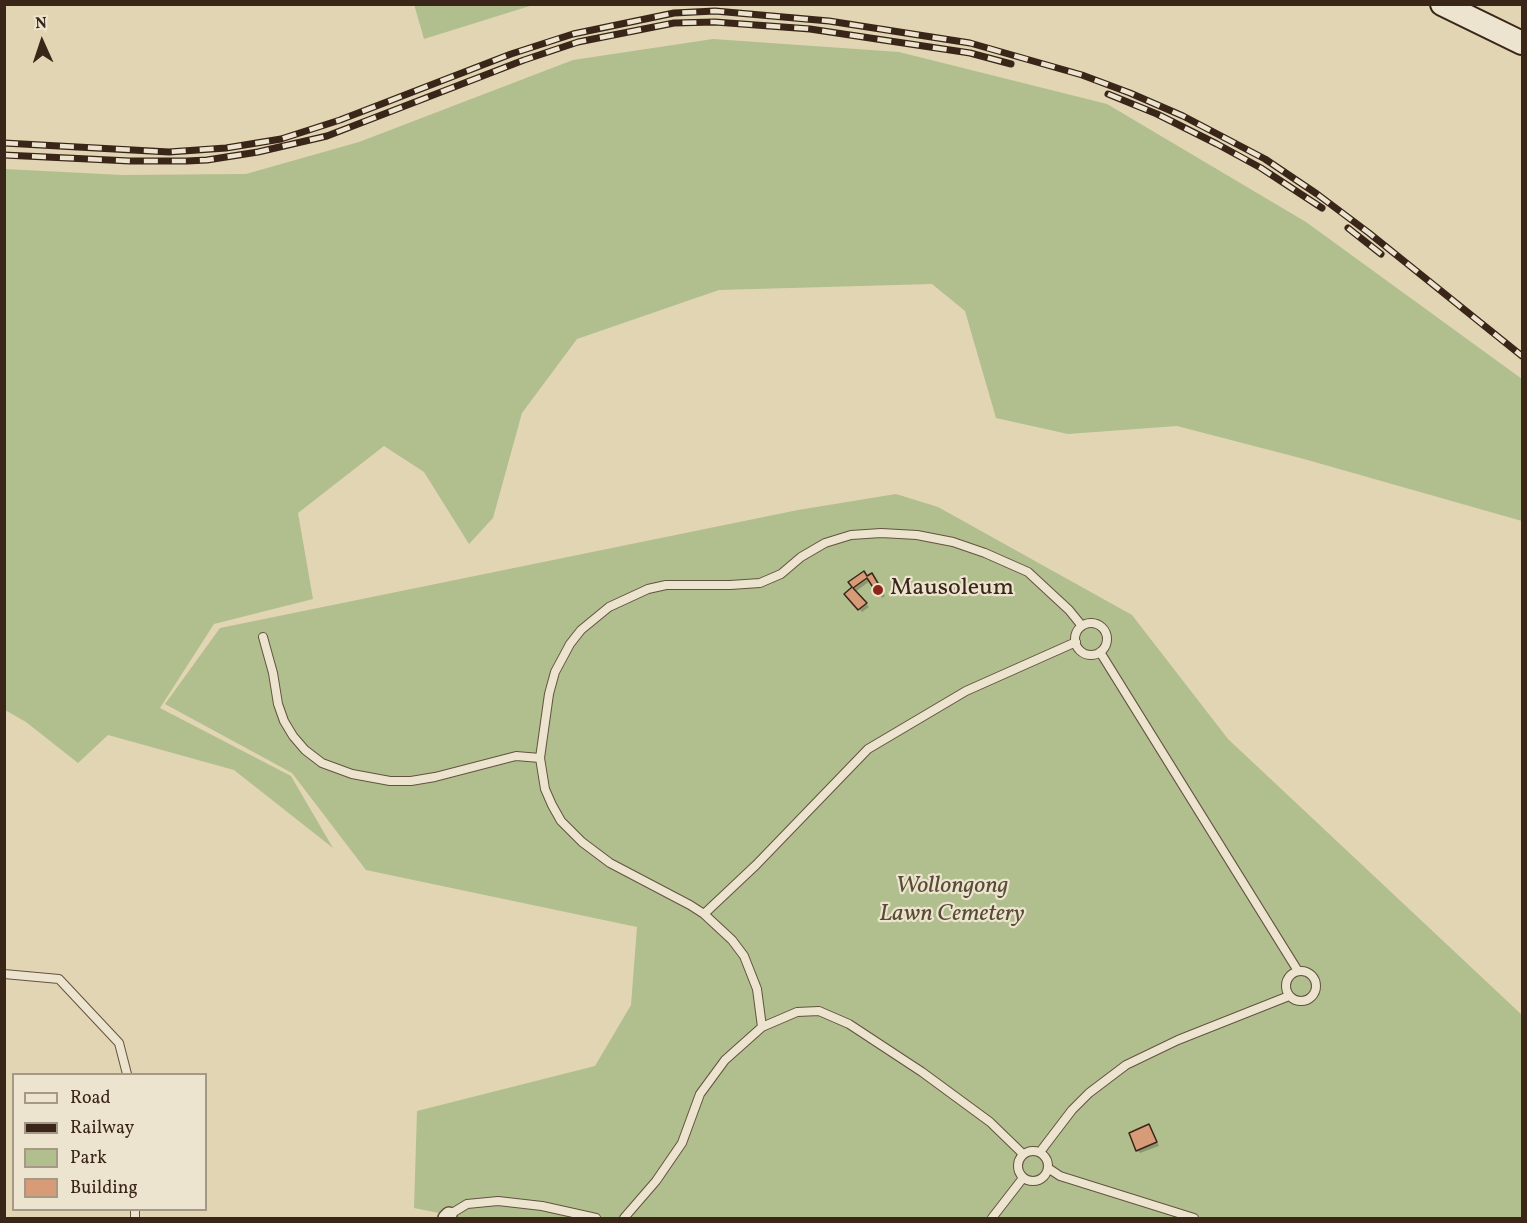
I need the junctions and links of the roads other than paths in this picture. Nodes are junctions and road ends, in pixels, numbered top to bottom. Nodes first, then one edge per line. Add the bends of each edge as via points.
1 (1442, 4) edge
2 (1522, 43) edge
3 (1082, 626) junction
4 (263, 637) dead end
5 (1076, 642) junction
6 (1100, 652) junction
7 (540, 758) junction
8 (704, 914) junction
9 (1298, 971) junction
10 (4, 974) edge
11 (1289, 996) junction
12 (762, 1027) junction
13 (127, 1073) edge
14 (1040, 1152) junction
15 (1023, 1154) junction
16 (1048, 1168) junction
17 (1023, 1178) junction
18 (448, 1217) edge
19 (596, 1218) edge
20 (624, 1218) edge
21 (992, 1218) edge
22 (1194, 1218) edge

1 - 2 street
3 - 5 lane
3 - 6 lane via 1095,624 1104,630 1107,642
3 - 7 lane via 1028,573 986,553 917,535 851,535 825,543 781,574 760,583 666,585 609,607 581,630 555,672
4 - 7 lane via 284,721 305,750 322,763 352,774 411,781 516,756
5 - 6 lane via 1085,653
5 - 8 lane via 966,691 868,749
6 - 9 lane
7 - 8 lane via 552,805 561,821 582,842 610,863
8 - 12 lane via 744,956 757,989
9 - 11 lane via 1287,981
9 - 11 lane via 1314,977 1315,994 1305,1001
10 - 13 lane via 59,980 118,1044
11 - 14 lane via 1126,1065 1072,1110
12 - 15 lane via 797,1012 819,1011 849,1024 990,1122
12 - 20 lane via 725,1060 700,1094 682,1143
14 - 15 lane via 1031,1150
14 - 16 lane via 1048,1161
15 - 17 lane via 1018,1163
16 - 17 lane via 1039,1180
16 - 22 lane via 1060,1176
17 - 21 lane
18 - 19 lane via 467,1204 498,1201

